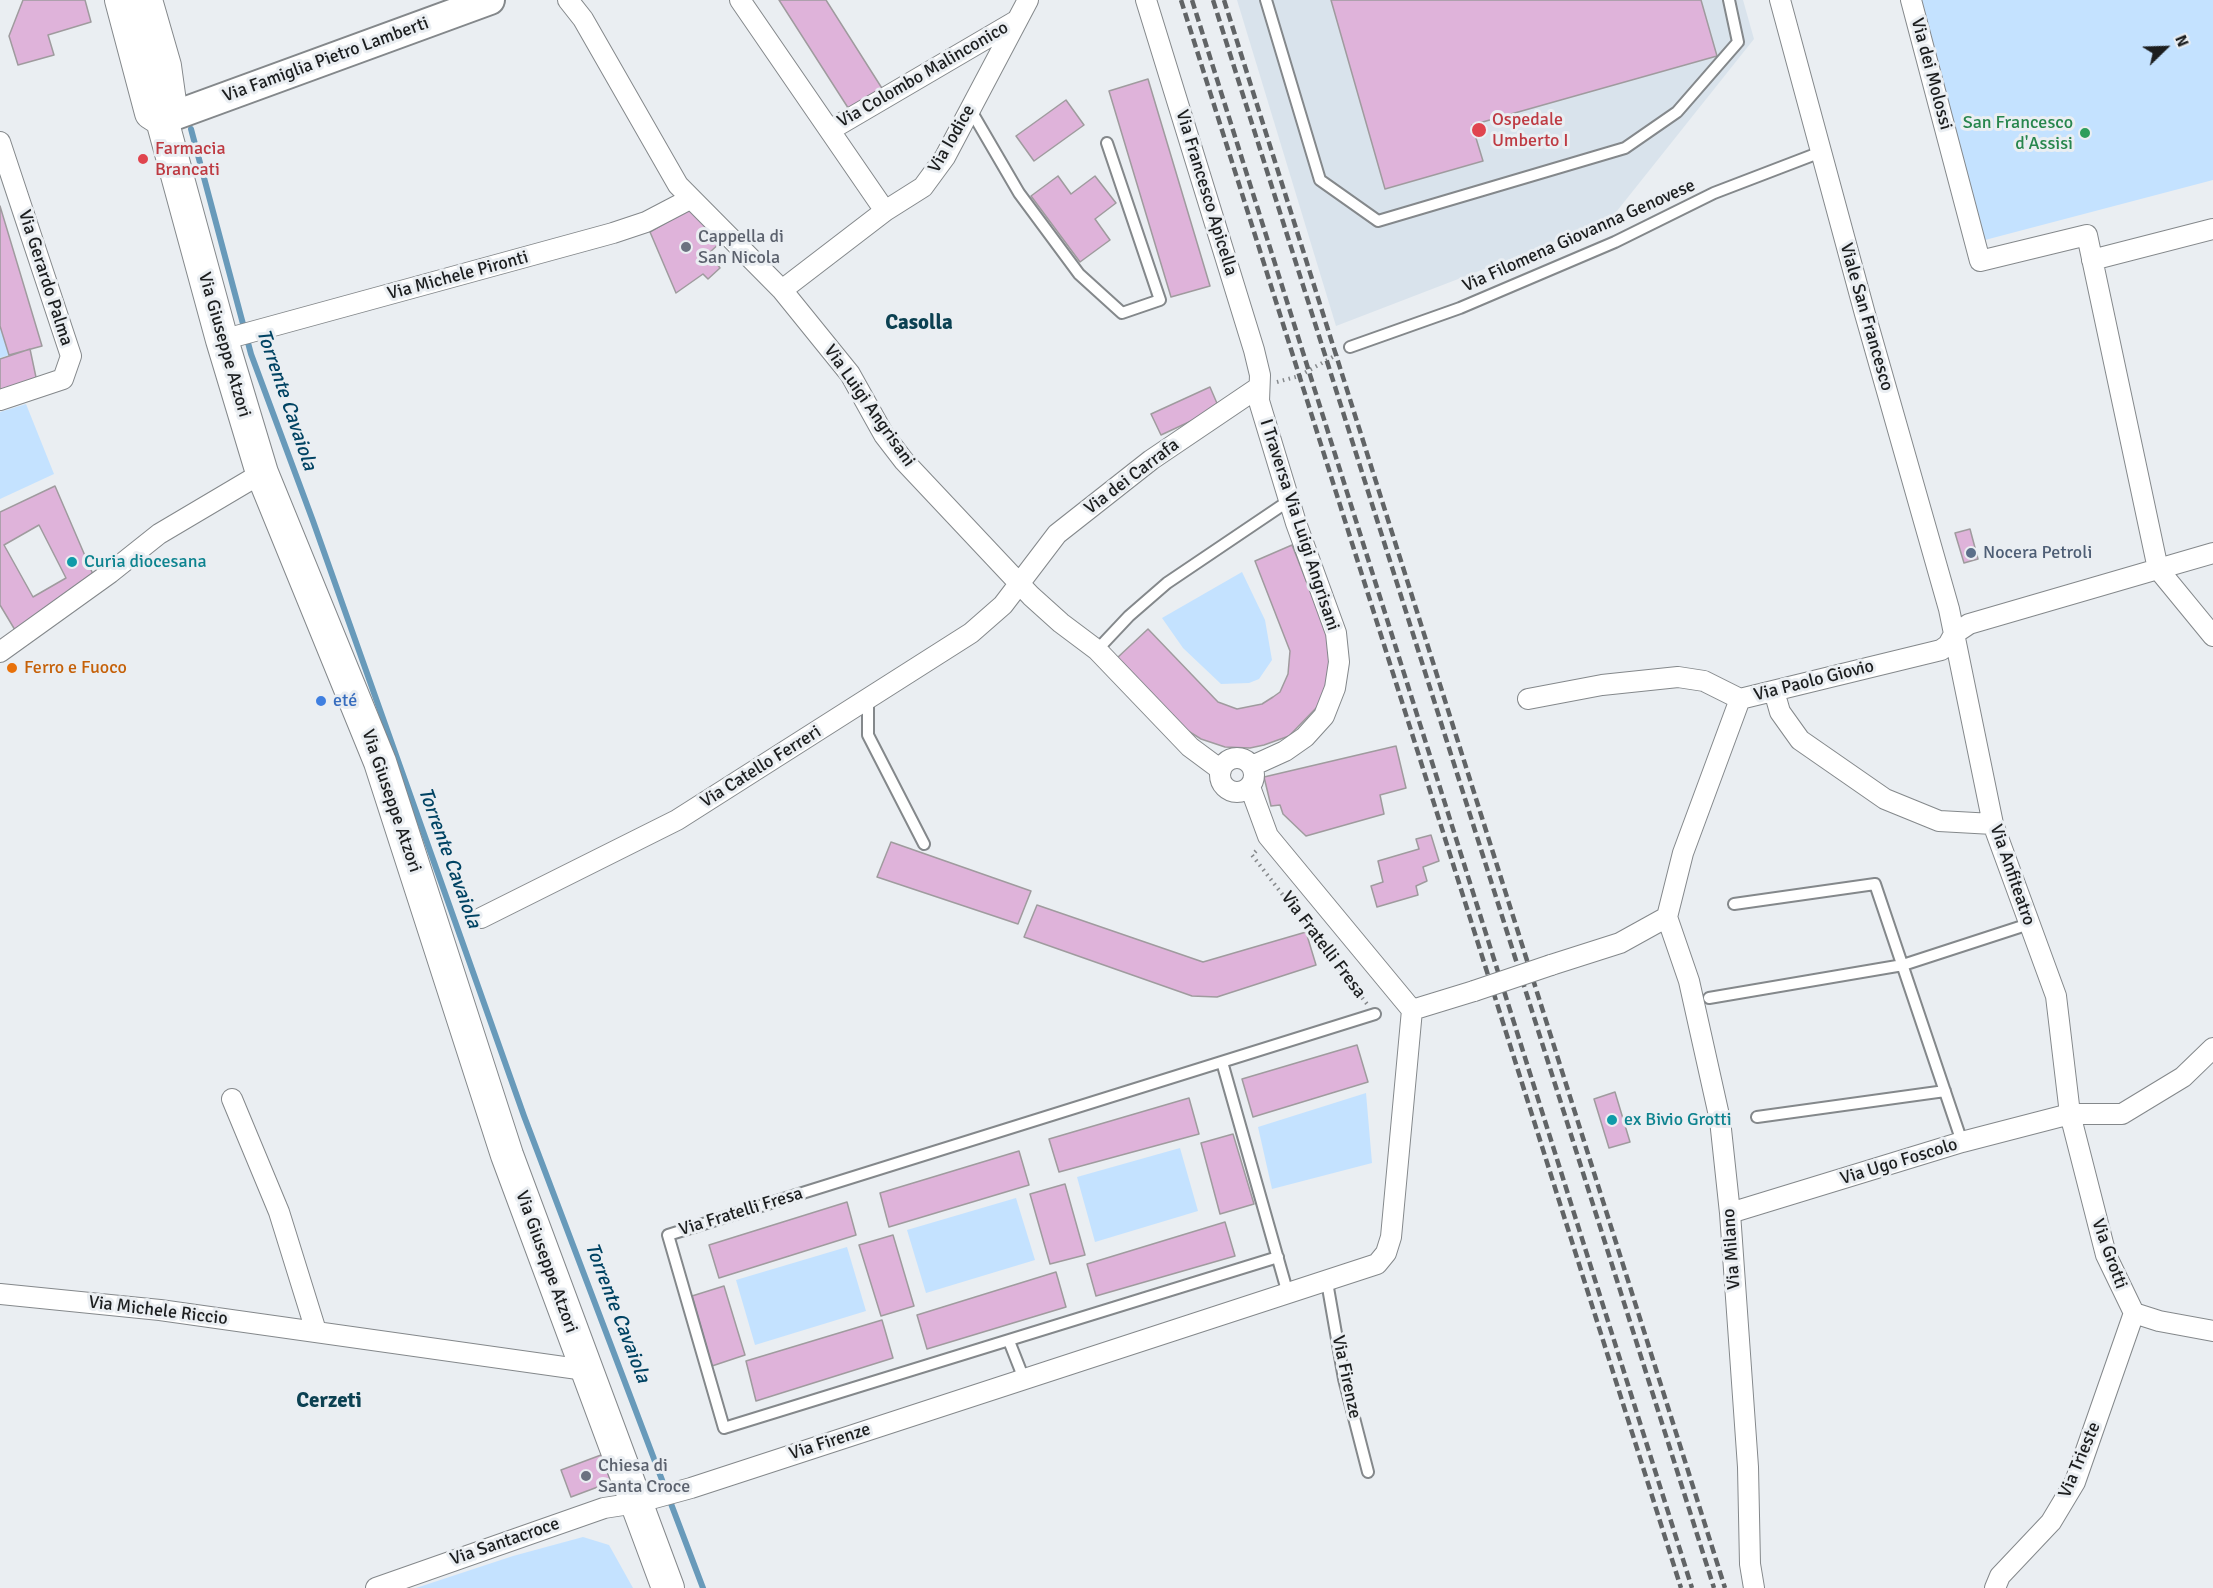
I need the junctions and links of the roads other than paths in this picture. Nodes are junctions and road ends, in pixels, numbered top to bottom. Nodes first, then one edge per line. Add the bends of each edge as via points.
1 (121, 0) edge
2 (146, 0) edge
3 (490, 0) edge
4 (568, 0) edge
5 (740, 0) edge
6 (1028, 0) edge
7 (1146, 0) edge
8 (1266, 0) edge
9 (1729, 0) edge
10 (1780, 0) edge
11 (1911, 0) edge
12 (1016, 21) junction
13 (970, 109) junction
14 (162, 120) junction
15 (830, 130) junction
16 (0, 142) edge
17 (1107, 143) dead end
18 (1821, 152) junction
19 (690, 200) junction
20 (885, 211) junction
21 (2213, 229) edge
22 (2092, 260) junction
23 (782, 290) junction
24 (228, 339) junction
25 (1350, 347) dead end
26 (1259, 387) junction
27 (0, 400) edge
28 (262, 473) junction
29 (1290, 500) junction
30 (2213, 553) edge
31 (2158, 569) junction
32 (1019, 583) junction
33 (1954, 634) junction
34 (2213, 636) edge
35 (1097, 650) junction
36 (0, 652) edge
37 (1774, 691) junction
38 (868, 699) junction
39 (1528, 699) dead end
40 (1740, 699) junction
41 (1252, 766) junction
42 (1221, 770) junction
43 (1250, 787) junction
44 (1229, 790) junction
45 (1993, 824) junction
46 (1268, 836) junction
47 (924, 844) dead end
48 (1734, 904) dead end
49 (1667, 917) junction
50 (481, 918) dead end
51 (2029, 924) junction
52 (1903, 965) junction
53 (1709, 998) dead end
54 (1413, 1010) junction
55 (1375, 1014) road end
56 (2213, 1048) edge
57 (1222, 1062) junction
58 (1945, 1090) junction
59 (232, 1099) dead end
60 (2070, 1114) junction
61 (1757, 1117) dead end
62 (1962, 1142) junction
63 (1730, 1213) junction
64 (1278, 1257) junction
65 (1327, 1282) junction
66 (0, 1294) edge
67 (1288, 1294) junction
68 (2134, 1313) junction
69 (316, 1331) junction
70 (2213, 1331) edge
71 (1010, 1341) junction
72 (585, 1370) junction
73 (1021, 1374) junction
74 (1368, 1472) dead end
75 (638, 1494) junction
76 (376, 1588) edge
77 (668, 1588) edge
78 (1754, 1588) edge
79 (1995, 1588) edge

1 - 14 main road, Via Giuseppe Atzori via 151,112
2 - 14 main road, Via Giuseppe Atzori via 165,66 170,102
3 - 14 main road, Via Famiglia Pietro Lamberti
4 - 19 street, Via Luigi Angrisani
5 - 15 street
6 - 12 street, Via Iodice
7 - 26 street, Via Francesco Apicella via 1254,350
8 - 9 lane via 1320,180 1378,222 1625,148 1677,112 1738,42
10 - 18 street, Viale San Francesco
11 - 22 street, Via dei Molossi via 1980,261 2087,235
12 - 13 street, Via Iodice
12 - 15 street, Via Colombo Malinconico
13 - 17 lane via 1019,193 1079,274 1122,313 1160,300
13 - 20 street, Via Iodice via 945,157 923,187
14 - 24 main road, Via Giuseppe Atzori
15 - 20 street
16 - 27 street, Via Gerardo Palma via 71,356 63,379
18 - 25 lane, Via Filomena Giovanna Genovese via 1714,193 1615,242 1460,308
18 - 33 street, Viale San Francesco
19 - 23 street, Via Luigi Angrisani
19 - 24 street, Via Michele Pironti via 613,233
20 - 23 street, Via Iodice
21 - 22 street
22 - 31 street
23 - 32 street, Via Luigi Angrisani via 850,374 884,435 904,461
24 - 28 main road, Via Giuseppe Atzori
26 - 29 street, I Traversa Via Luigi Angrisani via 1259,401
26 - 32 street, Via dei Carrafa via 1151,460 1057,534
28 - 36 street via 159,534
28 - 72 main road, Via Giuseppe Atzori via 380,762 507,1155
29 - 35 lane via 1167,583
29 - 41 street, I Traversa Via Luigi Angrisani via 1336,633 1339,662 1335,688 1324,716 1285,751
30 - 31 street, Via Paolo Giovio
31 - 33 street, Via Paolo Giovio via 1969,624
31 - 34 street
32 - 35 street, Via Luigi Angrisani via 1060,623
32 - 38 street, Via Catello Ferreri via 1003,605 971,633
33 - 37 street, Via Paolo Giovio via 1941,650
33 - 45 street, Via Anfiteatro
35 - 42 street, Via Luigi Angrisani via 1190,747
37 - 40 street, Via Paolo Giovio
37 - 45 street via 1780,712 1800,740 1885,799 1939,821
38 - 47 lane via 868,735
38 - 50 street, Via Catello Ferreri via 677,820
39 - 40 street, Via Paolo Giovio via 1602,685 1678,677 1704,681
40 - 49 street via 1683,853
41 - 42 street, I Traversa Via Luigi Angrisani via 1243,759 1232,759
41 - 43 street via 1254,777
42 - 44 street via 1221,781
43 - 44 street via 1240,792
43 - 46 street
44 - 46 street via 1251,821
45 - 51 street, Via Anfiteatro
46 - 54 street
48 - 52 lane via 1875,884
49 - 54 street, bridge via 1620,943
49 - 63 street, Via Milano via 1689,981 1720,1120
51 - 52 lane
51 - 60 street, Via Anfiteatro via 2056,996
52 - 53 lane
52 - 58 lane
54 - 65 street via 1395,1209 1386,1253 1377,1264
55 - 57 lane, Via Fratelli Fresa
56 - 60 street, Via Ugo Foscolo via 2183,1077 2122,1114
57 - 64 lane
57 - 71 lane, Via Fratelli Fresa via 668,1235 724,1428
58 - 61 lane
58 - 62 lane
59 - 69 street via 279,1212
60 - 62 street, Via Ugo Foscolo
60 - 68 street, Via Grotti via 2106,1255
62 - 63 street, Via Ugo Foscolo
63 - 78 street, Via Milano
64 - 67 lane
64 - 71 lane, Via Fratelli Fresa
65 - 67 street
65 - 74 lane, Via Firenze via 1344,1379
66 - 69 street, Via Michele Riccio
67 - 73 street, Via Firenze
68 - 70 street
68 - 79 street, Via Trieste via 2075,1482 2051,1522 2000,1576
69 - 72 street, Via Michele Riccio
71 - 73 lane
72 - 75 main road, Via Giuseppe Atzori
73 - 75 street, Via Firenze via 690,1488
75 - 76 street, Via Santacroce
75 - 77 main road, Via Giuseppe Atzori

